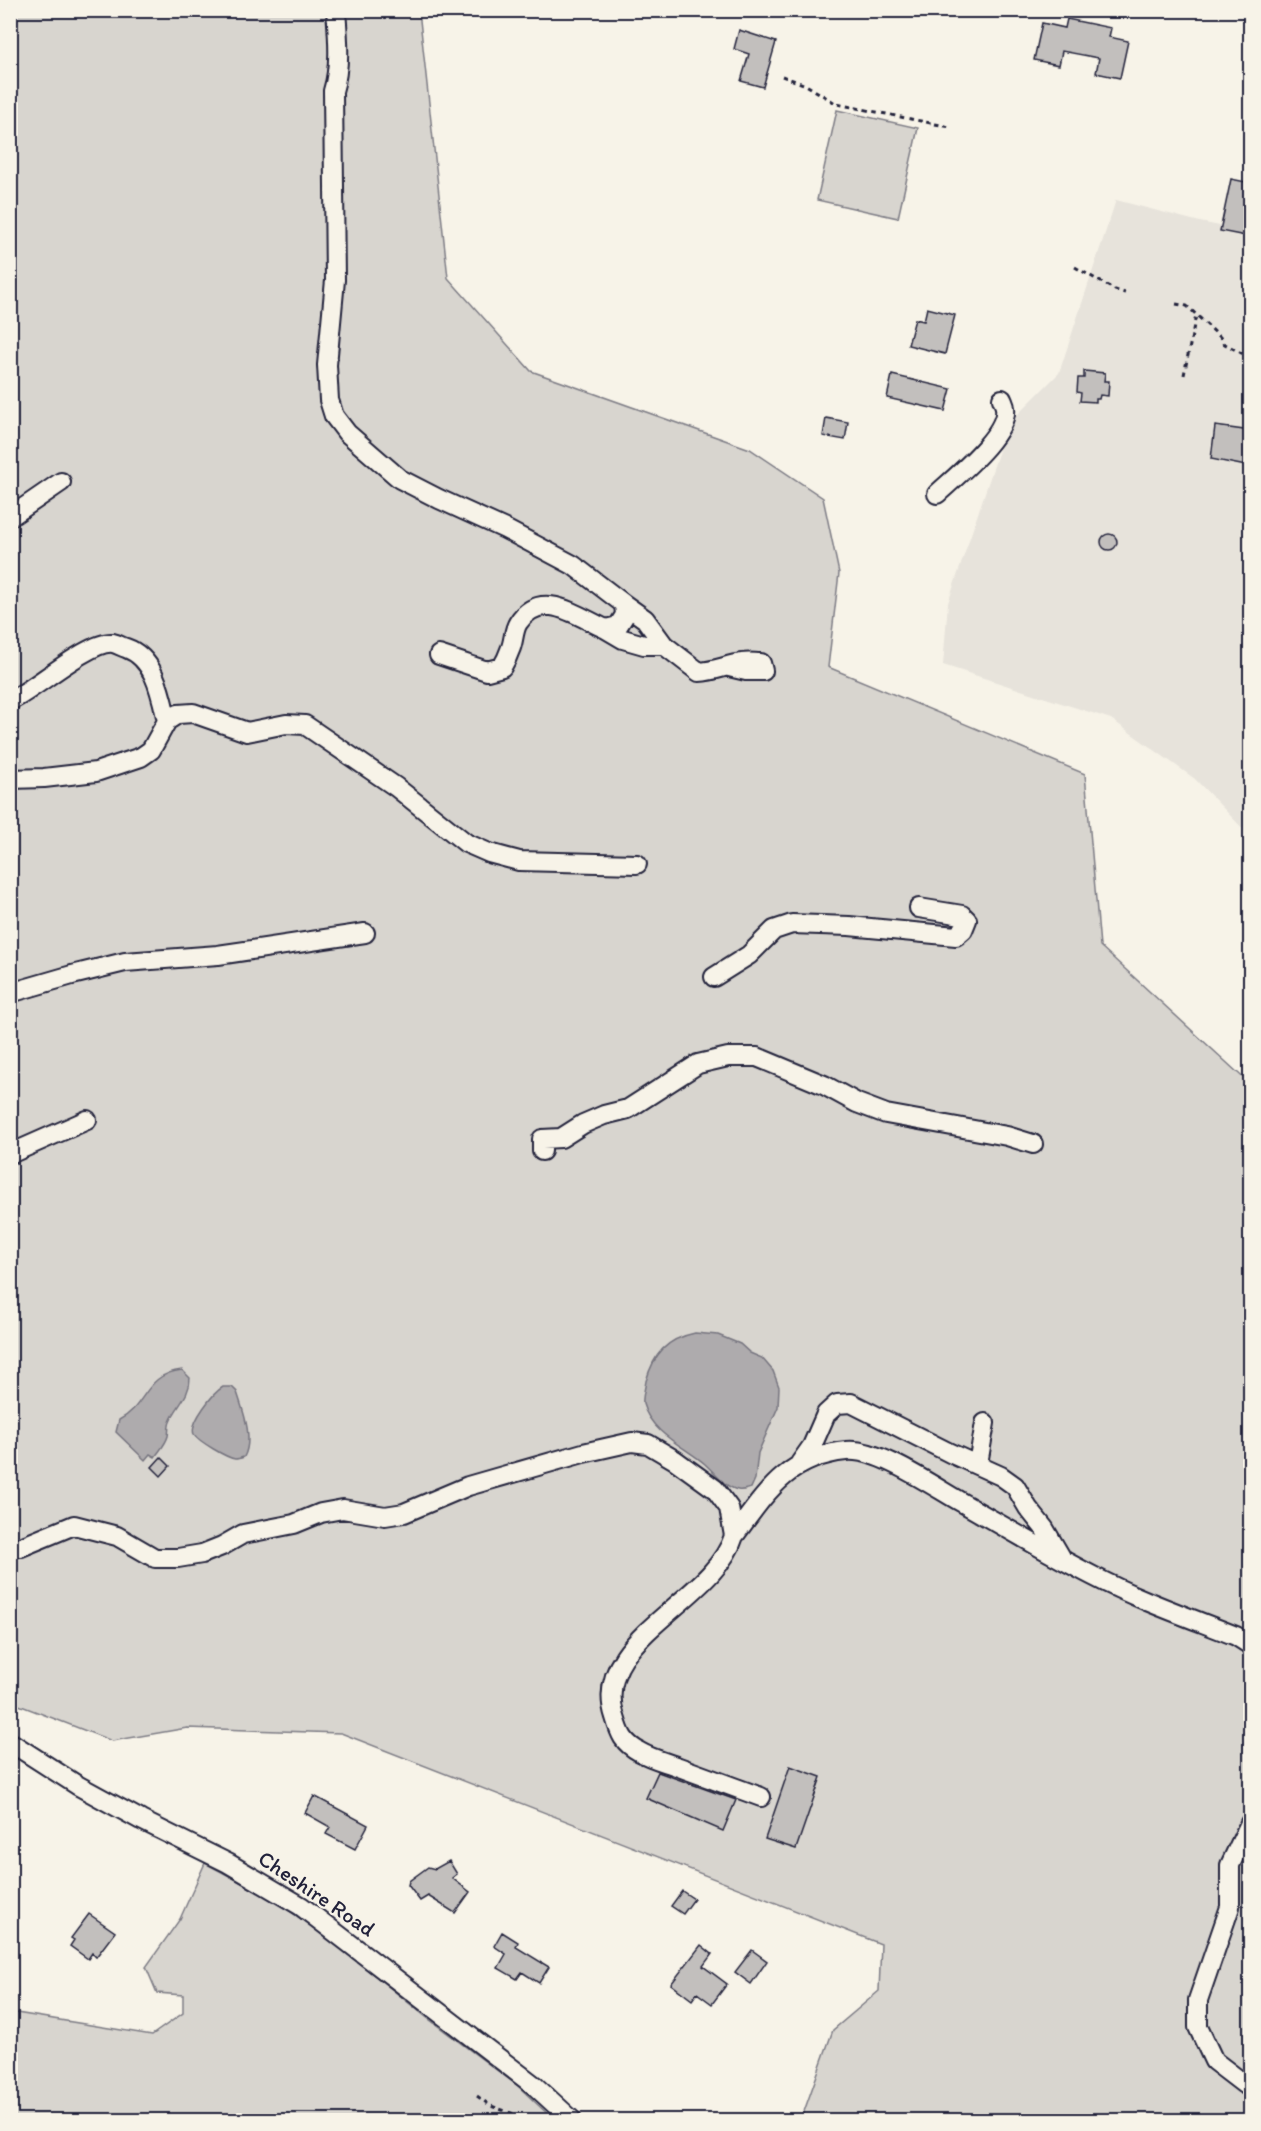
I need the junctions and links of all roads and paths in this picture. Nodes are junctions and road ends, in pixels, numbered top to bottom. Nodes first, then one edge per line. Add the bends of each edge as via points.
1 (336, 10) edge
2 (782, 76) dead end
3 (950, 127) dead end
4 (1075, 267) dead end
5 (1125, 293) dead end
6 (1176, 304) dead end
7 (1196, 314) junction
8 (1249, 357) edge
9 (1184, 375) dead end
10 (1002, 399) dead end
11 (61, 483) dead end
12 (937, 494) dead end
13 (10, 517) edge
14 (624, 604) junction
15 (606, 629) junction
16 (664, 645) junction
17 (439, 655) dead end
18 (729, 667) dead end
19 (10, 701) edge
20 (167, 721) junction
21 (10, 779) edge
22 (637, 864) dead end
23 (919, 908) dead end
24 (365, 933) dead end
25 (714, 978) dead end
26 (10, 993) edge
27 (87, 1120) dead end
28 (1033, 1144) dead end
29 (542, 1151) dead end
30 (10, 1154) edge
31 (985, 1423) dead end
32 (978, 1464) junction
33 (797, 1467) junction
34 (734, 1536) junction
35 (10, 1547) edge
36 (1062, 1560) junction
37 (1251, 1645) edge
38 (10, 1743) edge
39 (761, 1797) dead end
40 (1251, 1823) edge
41 (1251, 2086) edge
42 (477, 2096) dead end
43 (531, 2121) edge
44 (572, 2121) edge

1 - 14 street via 335,280 327,365 334,416 347,433 400,479 573,565
2 - 3 path via 837,104
4 - 5 path
6 - 7 path via 1187,306
7 - 8 path via 1223,343
7 - 9 path
10 - 12 street via 1006,409 992,440
11 - 13 street
14 - 15 street via 625,615 618,626
14 - 16 street via 645,619
15 - 16 street via 623,639
15 - 17 street via 560,607 542,606 529,610 517,625 502,667 487,671
16 - 18 street via 699,672
19 - 20 street via 88,650 112,643 134,651 150,667
20 - 21 street via 151,750 141,758 96,772
20 - 22 street via 178,714 193,713 247,732 286,724 305,725 396,787 466,843 489,853 519,861
23 - 25 street via 962,915 967,920 956,936 792,924 774,930 748,955
24 - 26 street via 218,955 125,962
27 - 30 street
28 - 29 street via 886,1114 757,1057 728,1057 698,1064 628,1109 583,1124 561,1138 542,1139
31 - 32 street
32 - 33 street via 851,1404 837,1404 826,1414 812,1446
32 - 36 street via 1015,1486
33 - 34 street via 775,1482
33 - 36 street via 816,1456 849,1450 873,1455
34 - 35 street via 729,1508 715,1488 648,1444 632,1442 468,1486 404,1513 385,1516 343,1509 321,1513 294,1524 243,1534 202,1554 155,1558 117,1536 74,1525 21,1547
34 - 39 street via 706,1581 642,1635 622,1661 616,1670 610,1702 621,1738 640,1752
36 - 37 street via 1129,1594
38 - 44 street, Cheshire Road via 141,1821 228,1863 301,1906 535,2086
40 - 41 street via 1230,1865 1230,1907 1198,2000 1198,2027 1214,2061
42 - 43 path via 491,2106

